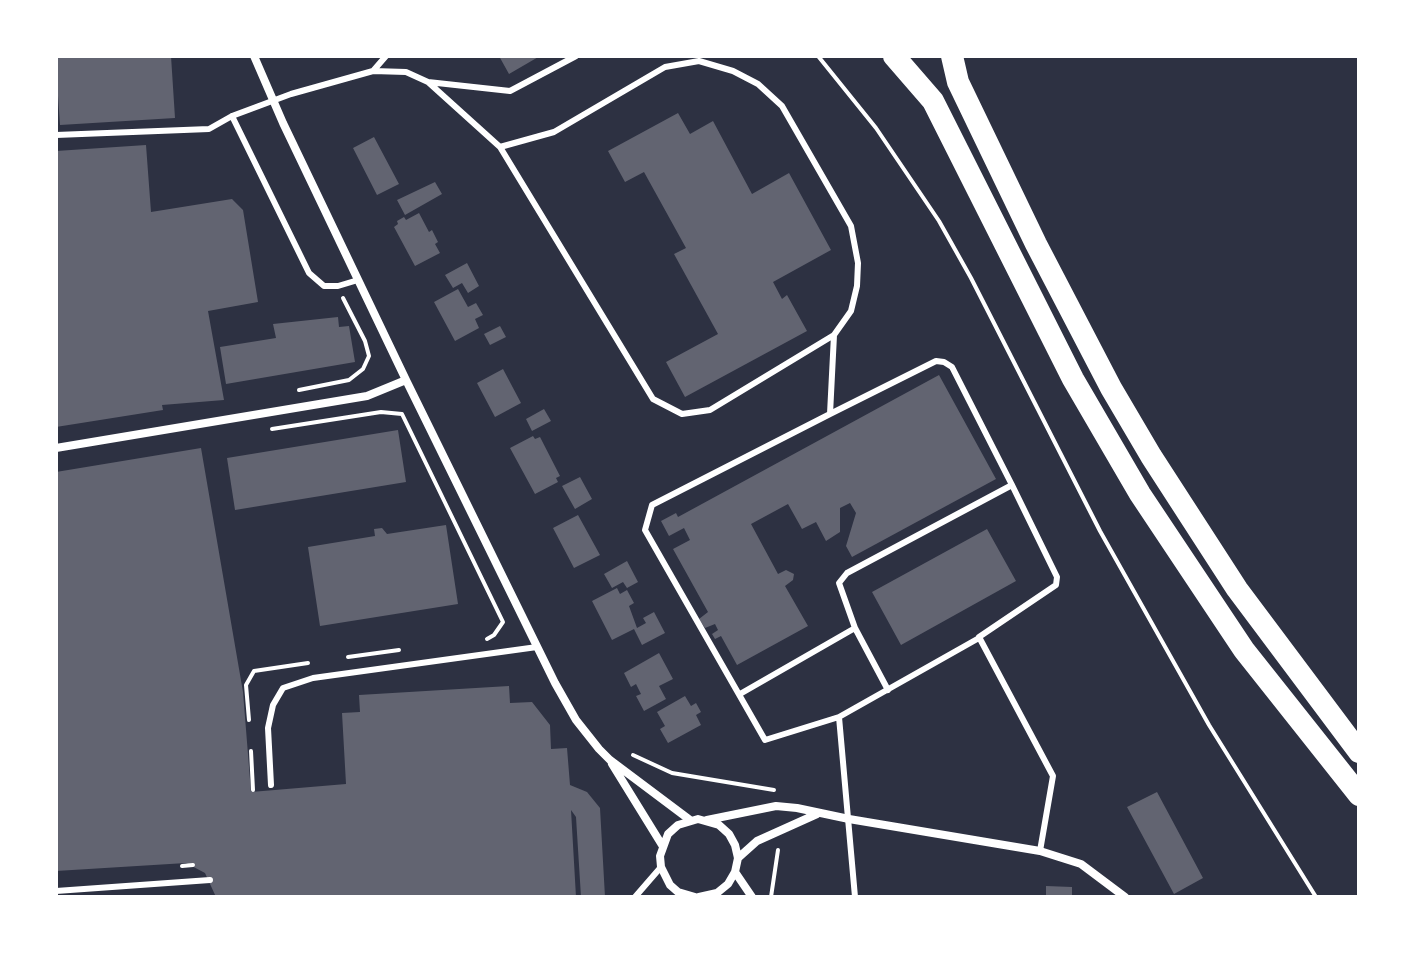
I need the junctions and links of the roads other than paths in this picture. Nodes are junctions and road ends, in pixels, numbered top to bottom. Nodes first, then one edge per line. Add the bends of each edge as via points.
1 (254, 56) edge
2 (386, 56) edge
3 (576, 56) edge
4 (894, 56) edge
5 (952, 56) edge
6 (373, 71) junction
7 (428, 82) junction
8 (274, 101) junction
9 (232, 116) junction
10 (56, 135) edge
11 (500, 147) junction
12 (358, 280) junction
13 (834, 335) junction
14 (406, 380) junction
15 (830, 414) junction
16 (56, 448) edge
17 (1012, 485) junction
18 (855, 628) junction
19 (979, 638) junction
20 (537, 647) junction
21 (888, 690) junction
22 (740, 694) junction
23 (839, 717) junction
24 (1359, 752) edge
25 (610, 760) junction
26 (271, 785) dead end
27 (1359, 795) edge
28 (818, 814) junction
29 (849, 819) junction
30 (690, 820) junction
31 (707, 820) junction
32 (662, 845) junction
33 (1040, 851) junction
34 (738, 858) junction
35 (661, 867) junction
36 (735, 872) junction
37 (210, 880) dead end
38 (56, 891) edge
39 (635, 897) edge
40 (695, 897) edge
41 (752, 897) edge
42 (855, 897) edge
43 (1125, 897) edge

1 - 8 street
2 - 6 lane
3 - 7 lane via 510,91
4 - 27 highway via 933,101 1073,379 1147,506 1244,650
5 - 24 highway via 958,82 1036,244 1143,443 1237,589
6 - 7 lane via 406,72
6 - 8 lane
7 - 11 lane
8 - 9 lane
8 - 12 street
9 - 10 lane via 209,129
9 - 12 lane via 309,273 324,286
11 - 13 lane via 653,399 682,414 710,410
11 - 13 lane via 554,132 665,67 699,61 758,84 782,106 851,226 857,286 851,311
12 - 14 street
13 - 15 lane
14 - 16 street via 367,396
14 - 20 street
15 - 17 lane via 936,361 944,362 952,367
15 - 22 lane via 652,505 645,530
17 - 18 lane via 847,573 839,583
17 - 19 lane via 1057,577 1056,585
18 - 21 lane
18 - 22 lane
19 - 21 lane
19 - 33 lane via 1053,776
20 - 25 street via 576,720
20 - 26 lane via 313,678 283,688 268,728
21 - 23 lane
22 - 23 lane via 765,740
23 - 29 lane
25 - 30 street
25 - 32 street
28 - 29 street
28 - 31 street via 776,806
28 - 34 street via 757,841
29 - 33 street
29 - 42 lane
30 - 31 street
30 - 32 street via 668,834
31 - 34 street via 729,834
32 - 35 street
33 - 43 street via 1081,864
34 - 36 street
35 - 39 lane
35 - 40 street via 670,885
36 - 40 street via 717,893
36 - 41 street
37 - 38 lane

